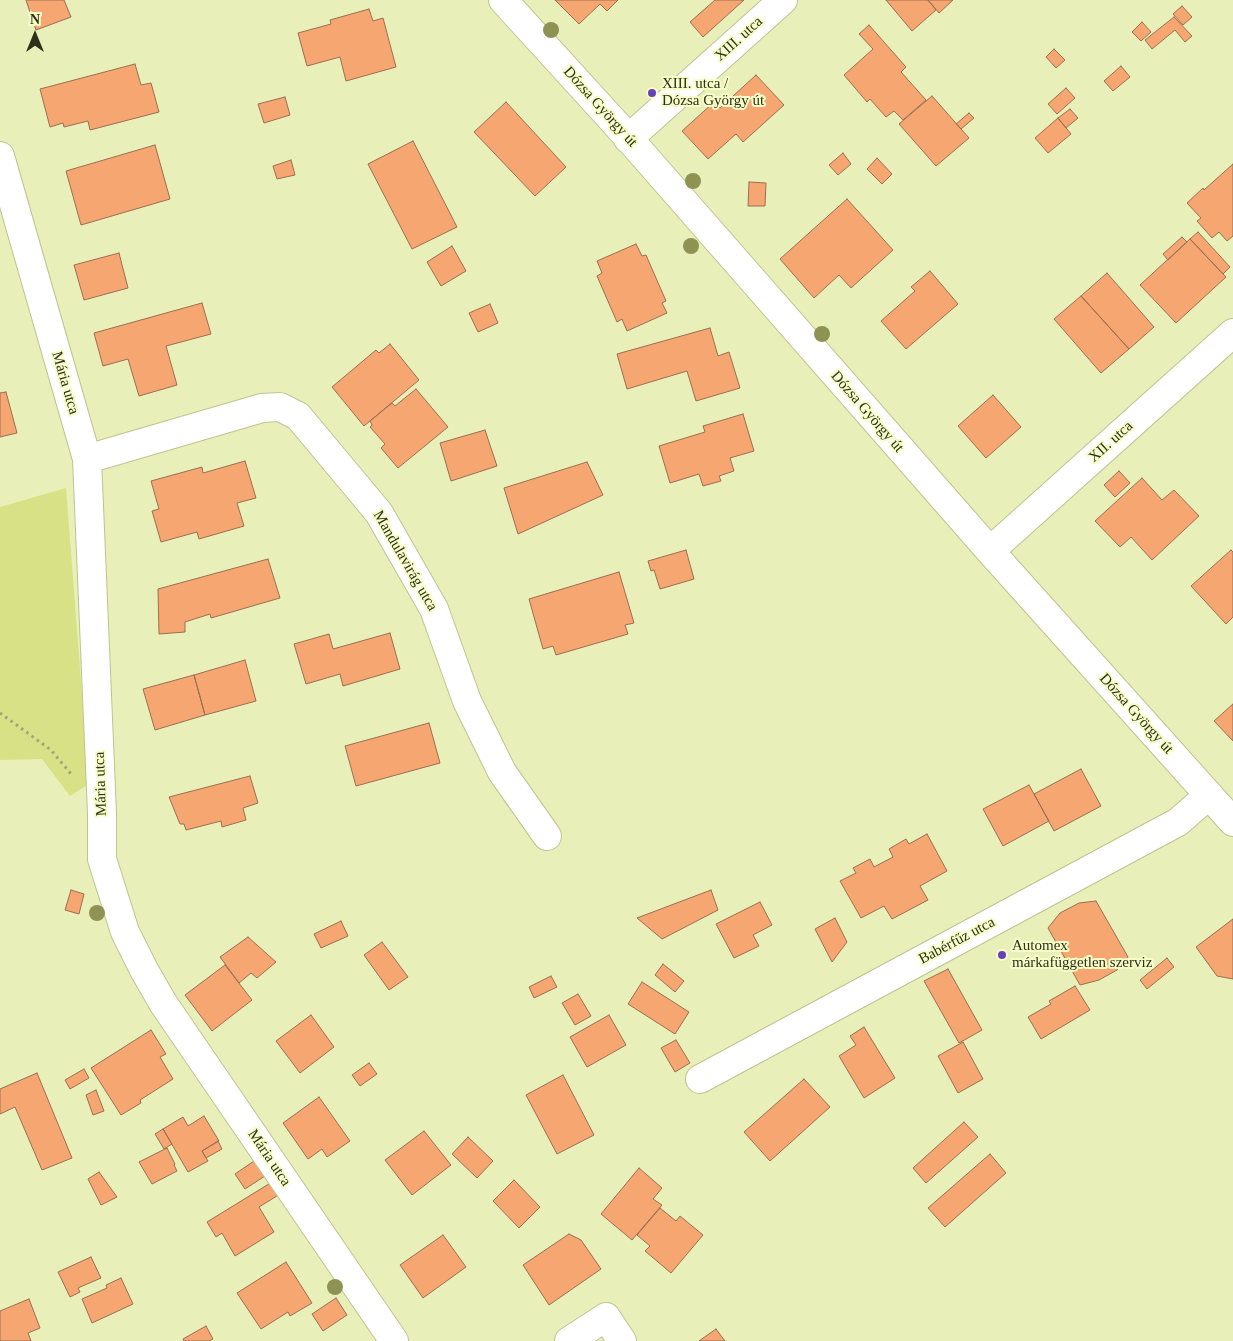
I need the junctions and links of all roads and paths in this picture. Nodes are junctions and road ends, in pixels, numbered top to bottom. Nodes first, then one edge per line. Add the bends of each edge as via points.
1 (503, 0) edge
2 (783, 0) edge
3 (628, 139) junction
4 (0, 156) edge
5 (1233, 334) edge
6 (87, 459) junction
7 (990, 551) junction
8 (0, 712) edge
9 (72, 776) dead end
10 (1209, 795) junction
11 (1233, 822) edge
12 (547, 836) dead end
13 (700, 1079) dead end
14 (394, 1341) edge
15 (569, 1341) edge
16 (622, 1341) edge

1 - 3 street, Dózsa György út
2 - 3 street, XIII. utca
3 - 7 street, Dózsa György út
4 - 6 street, Mária utca
5 - 7 street, XII. utca
6 - 12 street, Mandulavirág utca via 262,408 280,407 298,416 380,513 434,609 467,701 502,772
6 - 14 street, Mária utca via 102,859 126,932 163,1003
7 - 10 street, Dózsa György út
8 - 9 path via 51,750
10 - 11 street, Dózsa György út
10 - 13 street, Babérfűz utca via 1178,822
15 - 16 street via 606,1317

